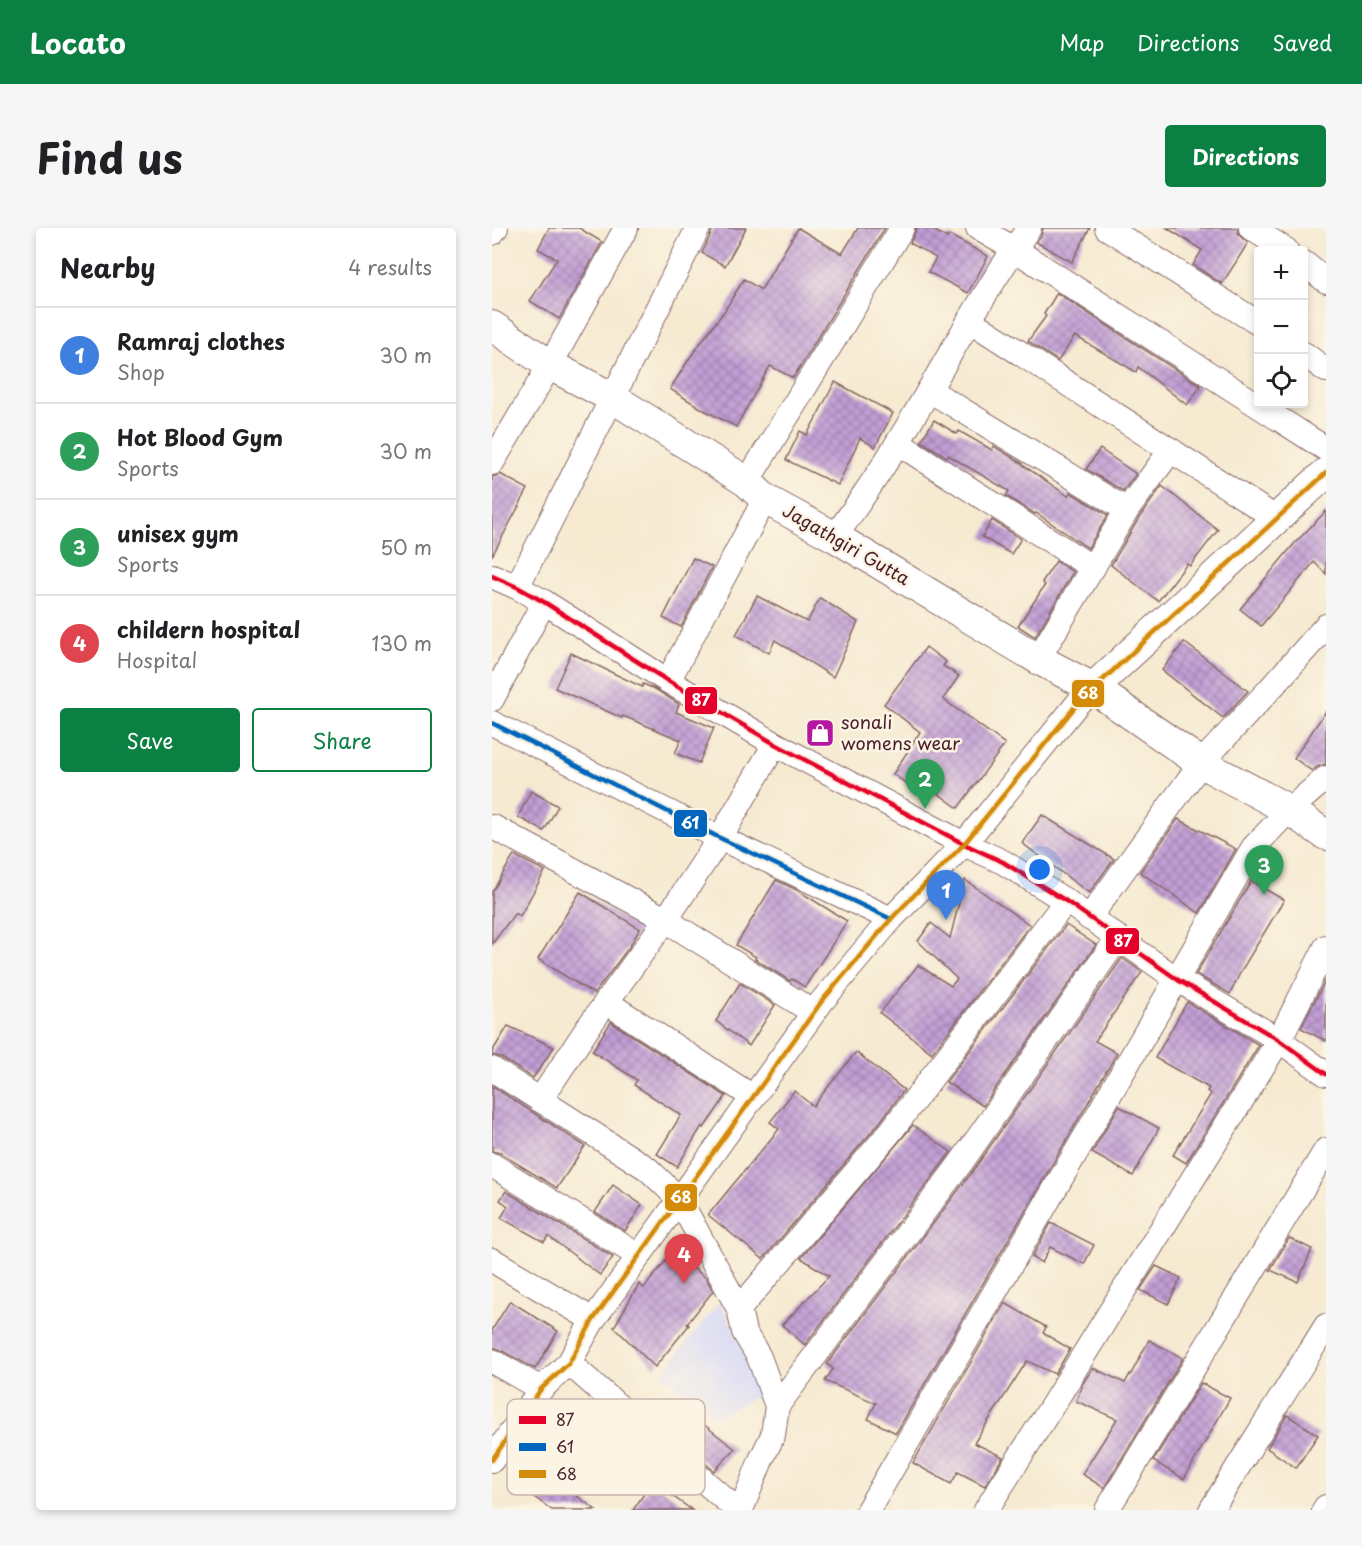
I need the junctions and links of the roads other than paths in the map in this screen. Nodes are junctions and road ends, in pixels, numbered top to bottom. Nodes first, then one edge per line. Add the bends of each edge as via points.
1 (496, 228) edge
2 (626, 228) edge
3 (699, 228) edge
4 (902, 228) edge
5 (978, 228) edge
6 (1029, 228) edge
7 (1107, 228) edge
8 (1251, 228) edge
9 (492, 233) edge
10 (1280, 246) edge
11 (1014, 249) junction
12 (1308, 266) edge
13 (1326, 281) edge
14 (1254, 320) edge
15 (969, 321) junction
16 (492, 326) edge
17 (1308, 357) edge
18 (550, 365) junction
19 (1326, 370) edge
20 (929, 390) junction
21 (613, 398) junction
22 (898, 443) junction
23 (1326, 449) edge
24 (1171, 450) junction
25 (492, 463) edge
26 (1326, 473) edge
27 (756, 490) junction
28 (1127, 510) junction
29 (1277, 519) junction
30 (835, 537) junction
31 (1093, 568) junction
32 (492, 576) edge
33 (517, 587) junction
34 (544, 602) junction
35 (1326, 626) edge
36 (1038, 659) junction
37 (668, 681) junction
38 (1093, 688) junction
39 (492, 699) edge
40 (492, 723) edge
41 (775, 744) junction
42 (1201, 763) junction
43 (1326, 778) edge
44 (1289, 810) junction
45 (493, 827) edge
46 (1326, 835) edge
47 (720, 838) junction
48 (964, 844) junction
49 (1065, 901) junction
50 (1089, 918) junction
51 (891, 919) junction
52 (665, 921) junction
53 (1118, 938) junction
54 (1326, 946) edge
55 (1178, 980) junction
56 (606, 1002) junction
57 (813, 1012) junction
58 (1279, 1040) junction
59 (492, 1069) edge
60 (1326, 1074) edge
61 (753, 1097) junction
62 (540, 1100) junction
63 (1326, 1150) edge
64 (492, 1165) edge
65 (679, 1199) junction
66 (639, 1256) junction
67 (492, 1260) edge
68 (739, 1309) junction
69 (593, 1320) junction
70 (1326, 1326) edge
71 (492, 1361) edge
72 (569, 1363) junction
73 (541, 1389) junction
74 (534, 1399) edge
75 (611, 1399) edge
76 (777, 1406) junction
77 (507, 1435) edge
78 (495, 1451) edge
79 (705, 1481) edge
80 (739, 1510) edge
81 (868, 1510) edge
82 (986, 1510) edge
83 (1107, 1510) edge
84 (1211, 1510) edge

1 - 9 street
2 - 18 street
3 - 21 street
4 - 27 street
5 - 11 street
6 - 11 street
7 - 14 street
8 - 10 street
11 - 15 street
11 - 23 street
12 - 13 street
15 - 20 street
15 - 24 street
16 - 18 street, Jagathgiri Gutta
17 - 19 street
18 - 21 street, Jagathgiri Gutta
18 - 25 street
20 - 22 street
20 - 28 street
21 - 27 street, Jagathgiri Gutta
21 - 33 street
22 - 30 street
22 - 31 street
24 - 28 street
24 - 29 street
26 - 29 street
27 - 30 street, Jagathgiri Gutta
27 - 37 street
28 - 31 street
29 - 38 street
30 - 36 street, Jagathgiri Gutta
31 - 36 street
32 - 33 street
33 - 34 street
34 - 37 street
34 - 39 street
35 - 42 street
36 - 38 street, Jagathgiri Gutta
37 - 41 street
38 - 42 street, Jagathgiri Gutta
38 - 48 street
40 - 47 street
41 - 47 street
41 - 48 street
42 - 44 street, Jagathgiri Gutta
42 - 50 street
43 - 44 street
44 - 46 street, Jagathgiri Gutta
44 - 55 street via 1253,848
45 - 52 street
47 - 51 street
47 - 52 street
48 - 49 street via 1003,862
48 - 51 street
49 - 50 street
49 - 68 street via 891,1131
50 - 53 street
51 - 57 street
52 - 56 street
52 - 57 street
53 - 55 street
53 - 76 street via 960,1164
54 - 58 street
55 - 58 street
55 - 81 street
56 - 61 street
56 - 62 street
57 - 61 street
58 - 60 street
58 - 82 street
59 - 62 street
61 - 65 street
62 - 65 street via 648,1169
63 - 83 street
64 - 66 street
65 - 66 street
65 - 68 street
66 - 69 street
67 - 69 street
68 - 76 street via 744,1332 759,1357
69 - 72 street
70 - 84 street
71 - 73 street
72 - 73 street
72 - 75 street
73 - 74 street
76 - 80 street via 773,1435
77 - 78 street
79 - 80 street

